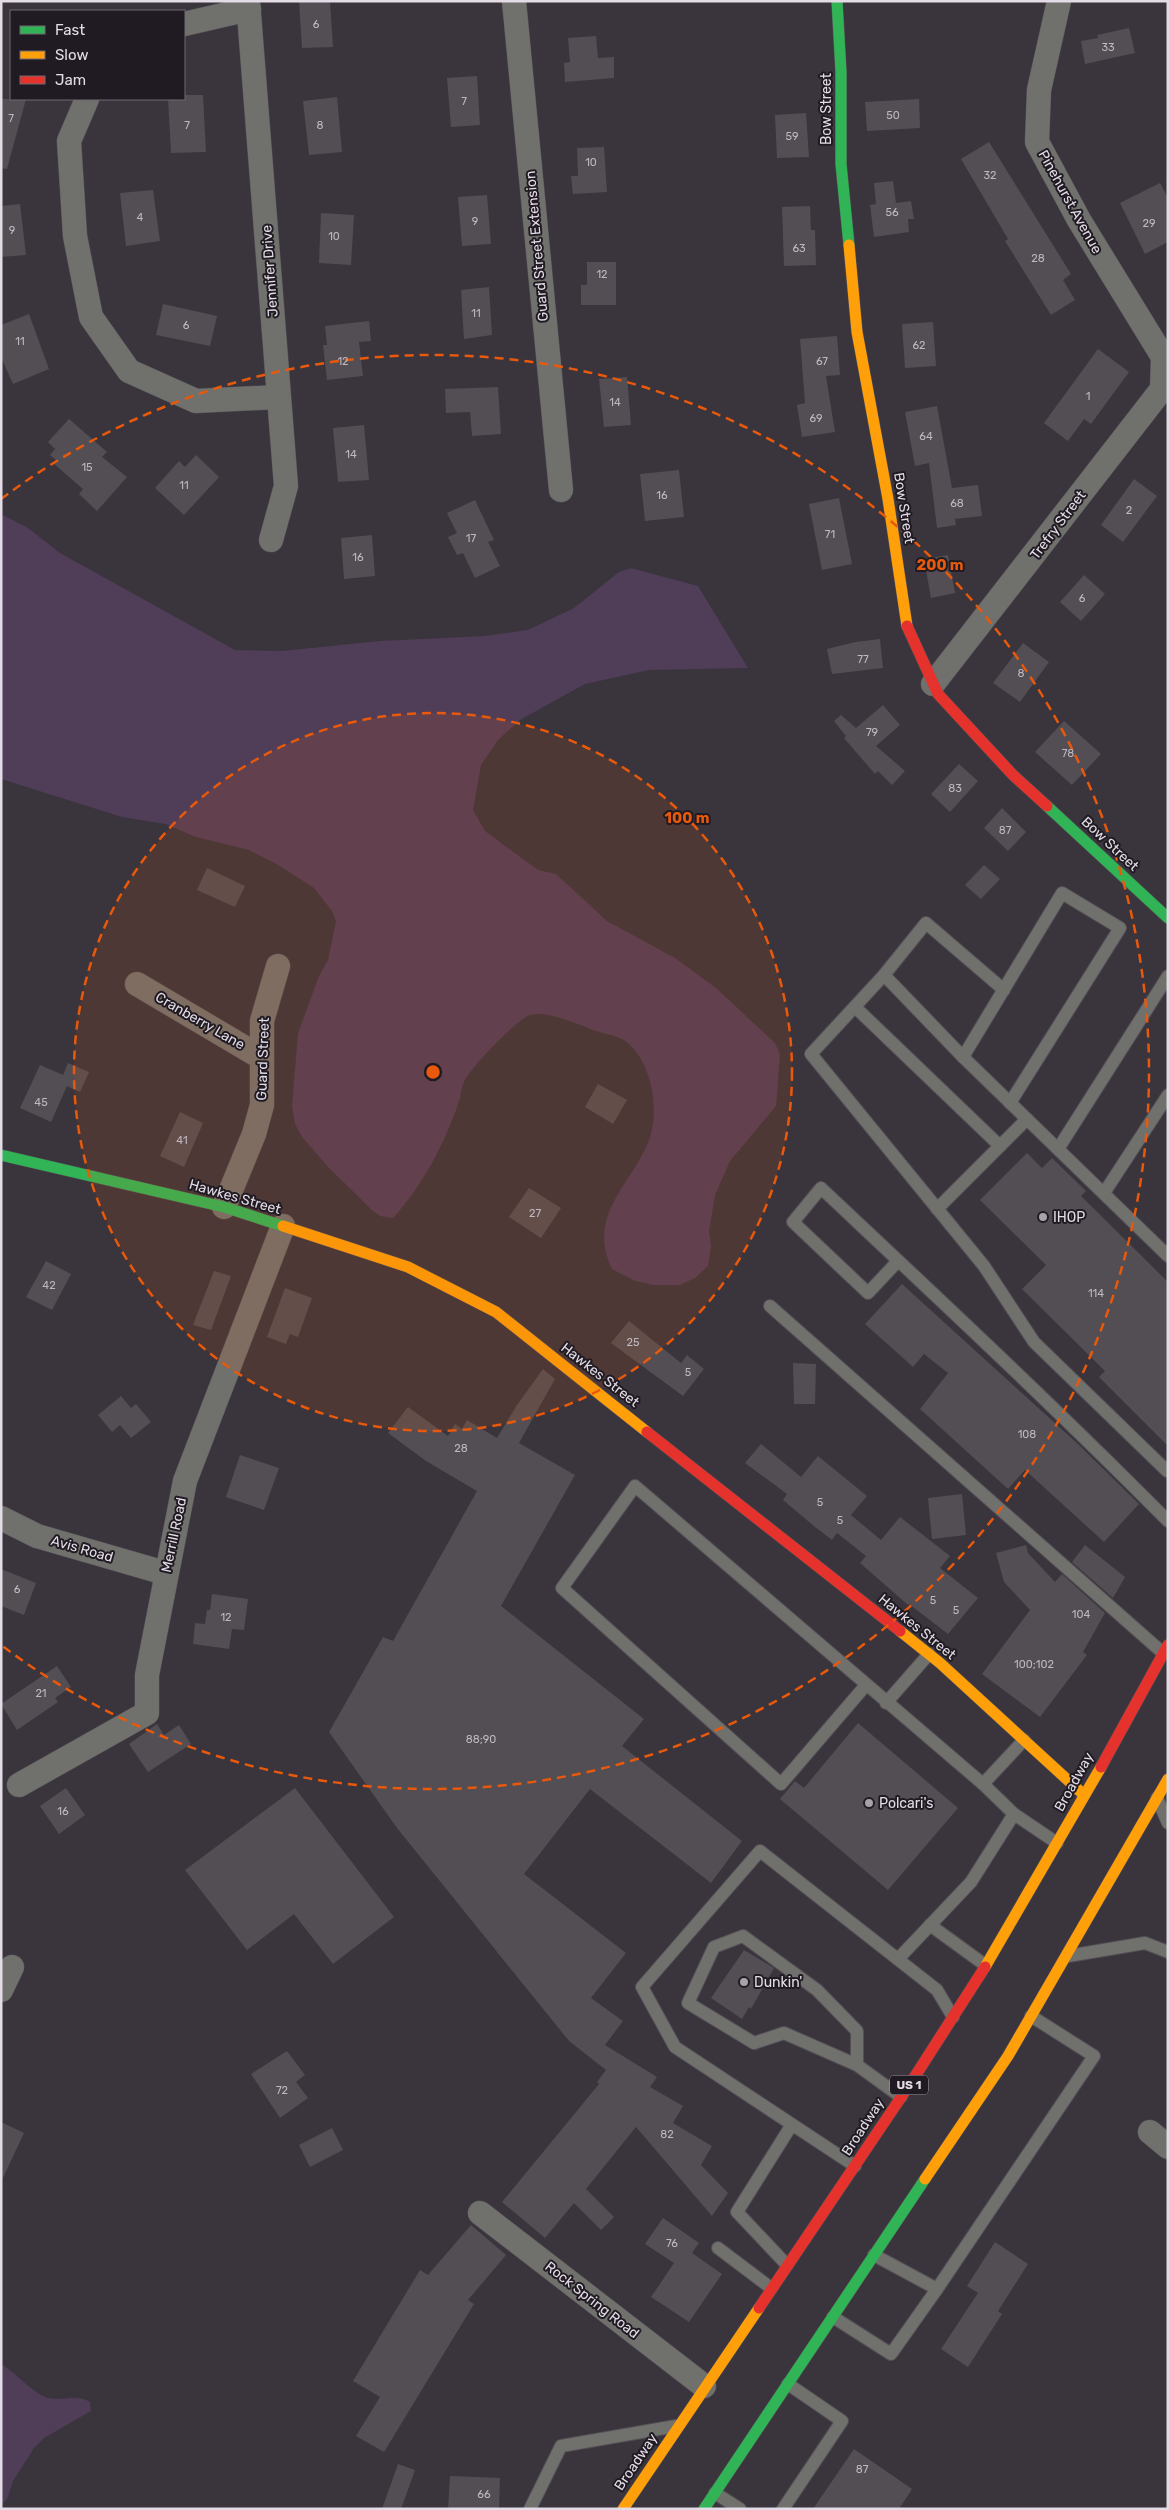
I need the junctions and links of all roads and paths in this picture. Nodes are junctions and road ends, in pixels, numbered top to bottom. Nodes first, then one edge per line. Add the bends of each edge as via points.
1 (514, 1) edge
2 (837, 1) edge
3 (1059, 1) edge
4 (249, 5) edge
5 (185, 24) edge
6 (87, 100) edge
7 (1163, 357) joint
8 (278, 397) junction
9 (561, 490) dead end
10 (271, 540) dead end
11 (933, 684) junction
12 (1168, 918) edge
13 (278, 966) dead end
14 (884, 975) junction
15 (1168, 976) edge
16 (137, 984) dead end
17 (1004, 990) junction
18 (855, 1007) junction
19 (963, 1057) junction
20 (262, 1058) junction
21 (1168, 1095) edge
22 (1010, 1102) junction
23 (1027, 1119) junction
24 (1000, 1146) junction
25 (1058, 1150) junction
26 (1, 1155) edge
27 (1104, 1194) junction
28 (224, 1208) junction
29 (937, 1209) junction
30 (283, 1226) junction
31 (1168, 1256) edge
32 (898, 1261) junction
33 (770, 1306) dead end
34 (1168, 1470) edge
35 (1, 1518) edge
36 (1168, 1521) edge
37 (165, 1573) junction
38 (1166, 1649) edge
39 (929, 1654) junction
40 (866, 1685) junction
41 (886, 1703) junction
42 (1024, 1740) junction
43 (1168, 1779) edge
44 (983, 1784) junction
45 (19, 1785) dead end
46 (1084, 1795) junction
47 (1156, 1798) junction
48 (1014, 1814) junction
49 (1168, 1823) edge
50 (1057, 1843) junction
51 (930, 1925) junction
52 (1168, 1952) edge
53 (1065, 1956) junction
54 (898, 1959) junction
55 (985, 1965) junction
56 (12, 1967) dead end
57 (1, 1990) edge
58 (1031, 2016) junction
59 (953, 2017) junction
60 (857, 2065) junction
61 (901, 2097) junction
62 (791, 2126) junction
63 (1150, 2132) dead end
64 (1168, 2148) edge
65 (855, 2166) junction
66 (480, 2213) dead end
67 (718, 2248) dead end
68 (874, 2255) junction
69 (787, 2265) junction
70 (771, 2288) junction
71 (937, 2288) junction
72 (833, 2317) junction
73 (788, 2384) junction
74 (704, 2386) junction
75 (678, 2426) junction
76 (714, 2493) junction
77 (530, 2509) edge
78 (623, 2509) edge
79 (704, 2509) edge
80 (740, 2509) edge
81 (783, 2509) edge

1 - 9 street, Guard Street Extension
2 - 11 main road, Bow Street via 842,72 841,164 857,332 908,630
3 - 7 street, Pinehurst Avenue via 1039,90 1037,142 1079,220
4 - 5 street
4 - 8 street, Jennifer Drive
6 - 8 street via 69,141 75,236 91,317 128,371 196,401
7 - 11 street, Trefry Street via 1162,389
8 - 10 street, Jennifer Drive via 286,486
11 - 12 main road, Bow Street via 938,694 1013,775
13 - 20 street, Guard Street via 262,1021
14 - 17 lane via 926,923
14 - 18 lane
14 - 19 lane
15 - 25 lane
16 - 20 street, Cranberry Lane
17 - 19 lane
17 - 22 lane via 1062,893 1120,928
18 - 24 lane
18 - 29 lane via 811,1054
19 - 22 lane
20 - 28 street, Guard Street via 262,1105 254,1134
21 - 27 lane
22 - 23 lane
23 - 24 lane
23 - 25 lane
24 - 29 lane
25 - 27 lane
26 - 28 main road, Hawkes Street
27 - 31 lane
28 - 30 main road, Hawkes Street
29 - 34 lane via 984,1266 1034,1342
30 - 37 street, Merrill Road via 185,1481
30 - 39 main road, Hawkes Street via 408,1267 496,1312
32 - 32 lane via 868,1293 793,1222 821,1188
32 - 36 lane via 1062,1414
33 - 38 lane
35 - 37 street, Avis Road via 37,1536
37 - 45 street, Merrill Road via 147,1675 147,1713
38 - 46 main road, Broadway / US 1
39 - 41 lane
39 - 42 main road, Hawkes Street
40 - 40 lane via 635,1486 562,1588 781,1784
40 - 41 lane
41 - 44 lane
42 - 44 lane
42 - 46 main road, Hawkes Street
43 - 47 main road
44 - 48 lane
46 - 50 main road, Broadway / US 1
47 - 49 lane
47 - 53 main road
48 - 50 lane
48 - 51 lane via 971,1882
50 - 55 main road, Broadway / US 1
51 - 54 lane
51 - 55 lane
52 - 53 lane via 1145,1943
53 - 58 main road
54 - 59 lane via 936,1990
54 - 62 lane via 760,1851 642,1987 675,2047
55 - 59 main road, Broadway / US 1
56 - 57 street
58 - 68 main road via 1008,2056
58 - 71 lane via 1094,2056
59 - 61 main road, Broadway / US 1
60 - 60 lane via 784,2033 754,2043 688,2003 714,1947 743,1936 817,1990 857,2031
60 - 61 lane
61 - 65 main road, Broadway / US 1
62 - 65 lane
62 - 69 lane via 737,2212
63 - 64 street
65 - 69 main road, Broadway / US 1
66 - 74 street, Rock Spring Road
67 - 70 lane
68 - 71 lane
68 - 72 main road
69 - 70 main road, Broadway / US 1
70 - 74 main road, Broadway / US 1
71 - 72 lane via 891,2354
72 - 73 main road
73 - 76 main road
73 - 81 lane via 842,2421
74 - 75 main road, Broadway / US 1
75 - 77 lane via 561,2446
75 - 78 main road, Broadway / US 1
76 - 79 main road
76 - 80 lane

